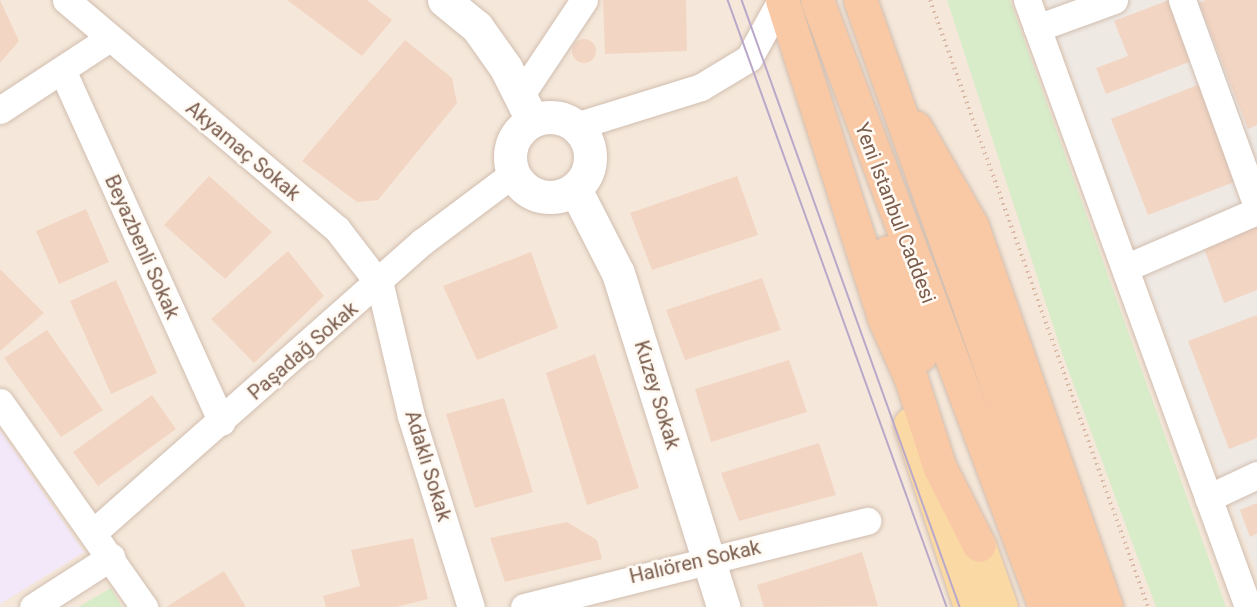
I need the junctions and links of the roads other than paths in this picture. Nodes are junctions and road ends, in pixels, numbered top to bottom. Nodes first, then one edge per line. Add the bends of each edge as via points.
1 (66, 0) edge
2 (444, 0) edge
3 (584, 0) edge
4 (782, 0) edge
5 (817, 0) edge
6 (860, 0) edge
7 (1027, 0) edge
8 (1114, 0) edge
9 (1182, 0) edge
10 (1037, 28) junction
11 (108, 39) junction
12 (63, 72) junction
13 (848, 90) junction
14 (893, 101) junction
15 (526, 108) junction
16 (0, 110) edge
17 (576, 126) junction
18 (514, 173) junction
19 (574, 189) junction
20 (1257, 206) edge
21 (1257, 211) edge
22 (1125, 268) junction
23 (380, 285) junction
24 (884, 318) junction
25 (391, 323) joint
26 (0, 402) edge
27 (992, 421) junction
28 (222, 422) junction
29 (1257, 475) edge
30 (1208, 498) junction
31 (867, 521) dead end
32 (94, 532) junction
33 (979, 544) junction
34 (111, 557) junction
35 (708, 558) junction
36 (33, 607) edge
37 (144, 607) edge
38 (471, 607) edge
39 (524, 607) edge
40 (723, 607) edge
41 (970, 607) edge
42 (1001, 607) edge
43 (1045, 607) edge
44 (1076, 607) edge
45 (1106, 607) edge
46 (1248, 607) edge

1 - 11 street, Akyamaç Sokak
2 - 15 street via 477,27
3 - 15 street
4 - 17 street via 749,58 701,87
4 - 24 highway
5 - 13 highway, Yeni İstanbul Caddesi
6 - 14 highway, Yeni İstanbul Caddesi
7 - 10 street
8 - 10 street
9 - 20 street
10 - 22 street
11 - 12 street
11 - 23 street, Akyamaç Sokak via 337,229
12 - 16 street
12 - 28 street, Beyazbenli Sokak
13 - 27 highway, Yeni İstanbul Caddesi
13 - 33 highway via 873,201
14 - 27 highway, Yeni İstanbul Caddesi
14 - 45 highway via 925,139 972,226
15 - 17 street
15 - 18 street via 513,140
17 - 19 street via 591,155
18 - 19 street via 537,195 550,197
18 - 23 street, Paşadağ Sokak via 422,242
19 - 35 street, Kuzey Sokak via 618,273
21 - 22 street
22 - 30 street
23 - 25 street, Akyamaç Sokak
23 - 28 street, Paşadağ Sokak
24 - 33 highway via 911,379 940,468
24 - 41 main road via 920,460
25 - 38 street, Adaklı Sokak via 411,416
26 - 32 street
27 - 43 highway
27 - 44 highway
28 - 32 street, Paşadağ Sokak
29 - 30 street
30 - 46 street
31 - 35 street, Halıören Sokak
32 - 34 street
33 - 42 main road
34 - 36 street
34 - 37 street
35 - 39 street, Halıören Sokak
35 - 40 street, Kuzey Sokak

